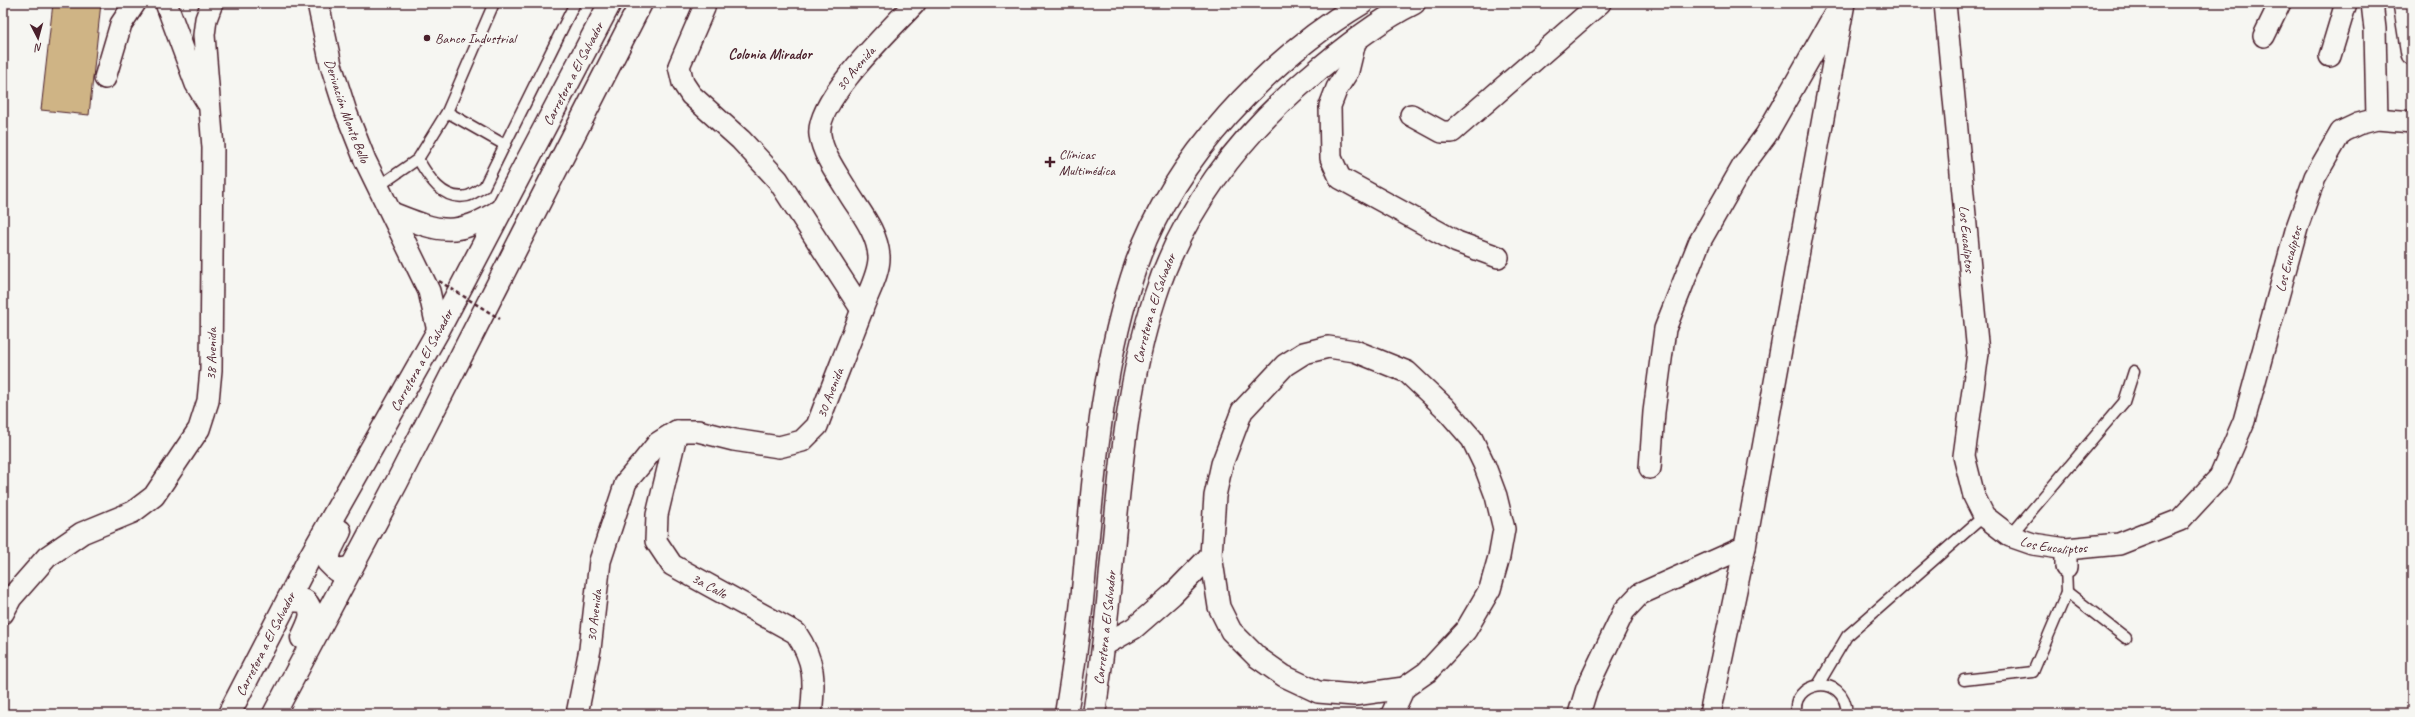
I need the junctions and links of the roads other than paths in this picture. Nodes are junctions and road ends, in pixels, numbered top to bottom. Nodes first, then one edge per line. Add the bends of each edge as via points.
1 (135, 3) edge
2 (166, 3) edge
3 (212, 3) edge
4 (318, 3) edge
5 (494, 3) edge
6 (575, 3) edge
7 (610, 3) edge
8 (642, 3) edge
9 (914, 3) edge
10 (1362, 3) edge
11 (1414, 3) edge
12 (1600, 3) edge
13 (1842, 3) edge
14 (1945, 3) edge
15 (2280, 3) edge
16 (2346, 3) edge
17 (2372, 3) edge
18 (2404, 3) edge
19 (704, 8) dead end
20 (2264, 36) dead end
21 (1355, 42) junction
22 (2412, 54) edge
23 (2330, 56) dead end
24 (1319, 69) junction
25 (105, 78) dead end
26 (1337, 88) junction
27 (210, 108) junction
28 (447, 112) junction
29 (1411, 115) dead end
30 (2377, 119) junction
31 (2412, 122) edge
32 (504, 145) junction
33 (418, 159) junction
34 (379, 186) junction
35 (503, 208) junction
36 (392, 213) junction
37 (1498, 257) dead end
38 (862, 310) junction
39 (438, 331) junction
40 (2134, 371) dead end
41 (677, 431) junction
42 (363, 460) junction
43 (1650, 468) dead end
44 (1984, 516) junction
45 (2010, 536) junction
46 (1745, 547) junction
47 (1211, 554) junction
48 (2066, 558) junction
49 (351, 568) junction
50 (2066, 592) junction
51 (288, 600) junction
52 (3, 613) edge
53 (2126, 638) dead end
54 (1104, 645) junction
55 (1964, 680) dead end
56 (1818, 685) junction
57 (1404, 688) junction
58 (229, 714) edge
59 (269, 714) edge
60 (274, 714) edge
61 (577, 714) edge
62 (811, 714) edge
63 (1066, 714) edge
64 (1094, 714) edge
65 (1392, 714) edge
66 (1579, 714) edge
67 (1710, 714) edge
68 (1797, 714) edge
69 (1847, 714) edge

1 - 25 street via 121,24
2 - 27 street via 196,84
3 - 27 street, 38 Avenida via 204,35
4 - 34 street, Derivación Monte Bello via 331,65 346,112 365,160
5 - 28 lane
6 - 32 lane
7 - 35 highway, Carretera a El Salvador
8 - 49 highway, Carretera a El Salvador via 398,482
9 - 38 street, 30 Avenida via 836,91 822,116 820,134 823,148 871,227 876,240 879,257
10 - 63 highway, Carretera a El Salvador via 1283,60 1212,134 1164,203 1138,260 1117,328 1100,419 1082,604
11 - 21 highway, Carretera a El Salvador
12 - 29 street via 1452,132 1442,132
13 - 43 street via 1766,135 1743,166 1699,243 1664,329
13 - 46 street
14 - 44 street, Los Eucaliptos via 1978,353 1964,456 1974,496
15 - 20 street
16 - 23 street
17 - 30 street
18 - 22 street
19 - 38 street via 679,66 683,83 691,95 740,140 778,180
21 - 24 highway, Carretera a El Salvador
21 - 26 street via 1348,71
24 - 26 street
24 - 54 highway, Carretera a El Salvador via 1270,114 1235,151 1191,217 1155,296 1135,372 1127,416
26 - 37 street via 1330,106 1331,158 1340,178 1457,242
27 - 52 street, 38 Avenida via 214,204 211,370 208,401 199,429 154,496 133,512 82,533 47,557 11,598
28 - 32 lane
28 - 33 lane
30 - 31 street, Los Eucaliptos
30 - 48 street, Los Eucaliptos via 2341,132 2315,177 2297,227 2244,421 2220,477 2180,520 2119,544 2088,549
32 - 33 lane via 484,187 467,196 449,194 432,183
33 - 34 lane
34 - 36 street, Derivación Monte Bello
35 - 36 street via 478,224 459,229 425,226
35 - 39 highway, Carretera a El Salvador
36 - 39 street, Derivación Monte Bello via 408,252 429,291
38 - 41 street, 30 Avenida via 817,426 802,441 789,446 768,446 698,431
39 - 42 highway, Carretera a El Salvador
40 - 45 lane via 2124,402
41 - 61 street, 30 Avenida via 658,443 626,482 600,561 590,649
41 - 62 street, 3a Calle via 657,514 656,541 672,565 796,633 808,650 813,668
42 - 49 highway via 365,486 328,556 331,567 336,570
42 - 51 highway, Carretera a El Salvador
44 - 45 street, Los Eucaliptos
44 - 56 lane via 1847,636
45 - 48 street, Los Eucaliptos
46 - 66 street via 1640,594 1624,611 1587,688
46 - 67 street
47 - 54 street via 1172,595 1134,628
47 - 57 street via 1219,607 1231,631 1257,656 1284,676 1318,692 1354,695
47 - 57 street via 1215,496 1222,464 1242,411 1284,365 1304,354 1328,347 1355,351 1407,372 1444,407 1472,439 1491,483 1504,529 1490,589 1466,630 1427,672
48 - 50 lane
49 - 60 highway, Carretera a El Salvador
50 - 53 lane
50 - 55 lane via 2033,672
51 - 58 highway, Carretera a El Salvador
51 - 59 highway via 305,601 311,609 311,616 273,697
54 - 64 highway, Carretera a El Salvador
56 - 68 lane via 1807,689 1799,699
56 - 69 lane via 1830,686 1840,692 1846,703
57 - 65 street

